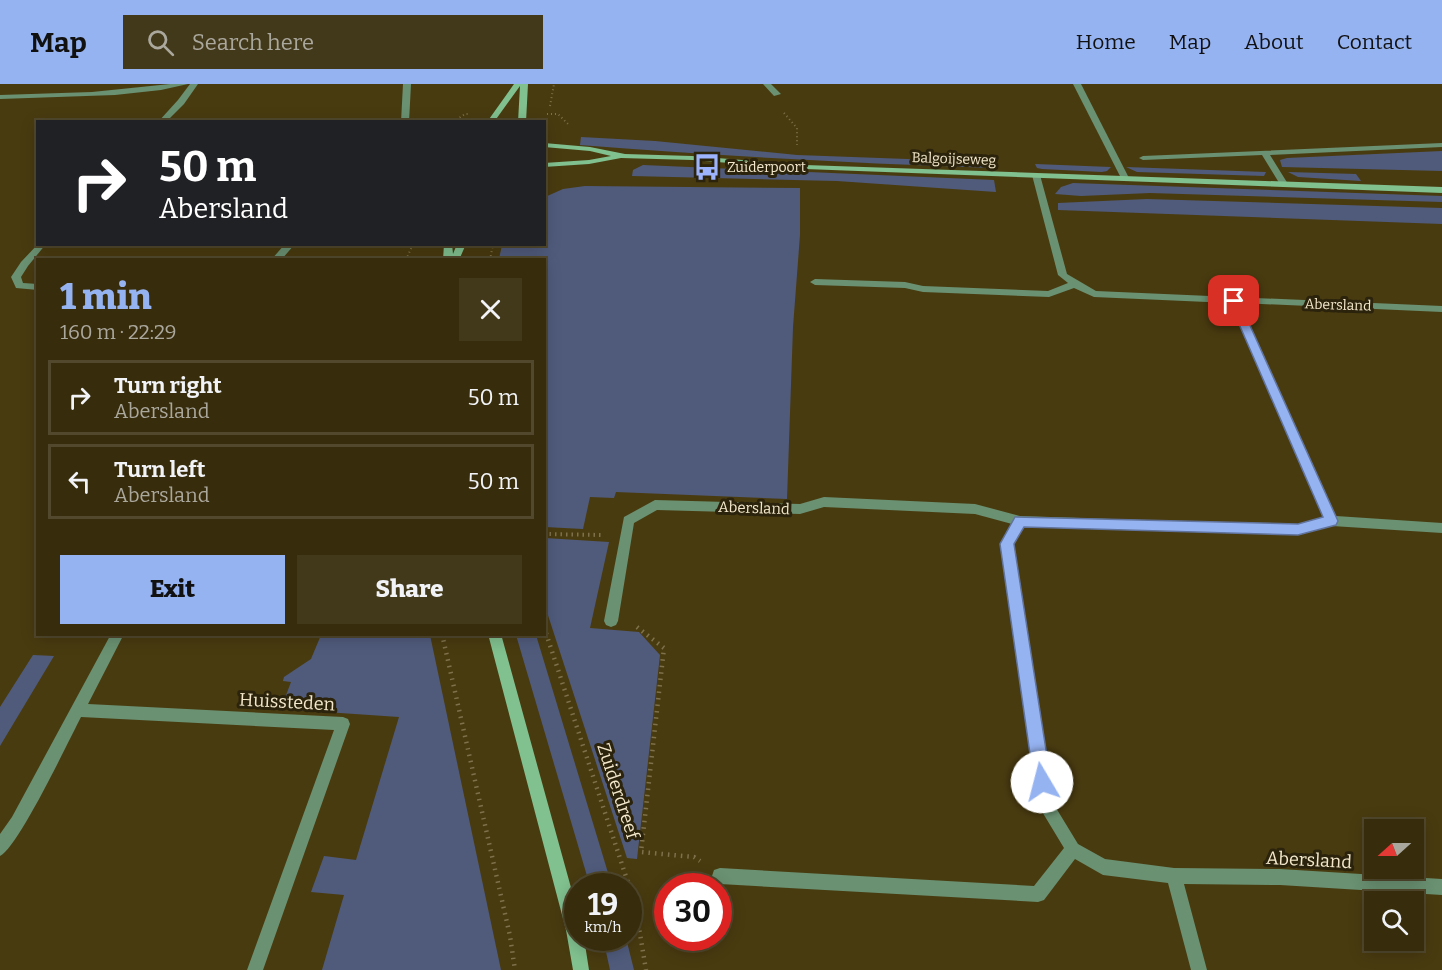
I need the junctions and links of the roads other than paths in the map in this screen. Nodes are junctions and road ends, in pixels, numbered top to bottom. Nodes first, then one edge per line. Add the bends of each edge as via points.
1 (184, 84) edge
2 (194, 84) edge
3 (407, 84) edge
4 (518, 84) edge
5 (524, 84) edge
6 (767, 84) edge
7 (1077, 84) edge
8 (777, 94) road end
9 (0, 97) edge
10 (163, 120) edge
11 (405, 120) edge
12 (491, 120) edge
13 (522, 120) edge
14 (546, 145) edge
15 (1442, 145) edge
16 (1265, 153) junction
17 (625, 156) junction
18 (1143, 158) dead end
19 (546, 165) edge
20 (1036, 175) junction
21 (1125, 178) junction
22 (1284, 184) junction
23 (1442, 190) edge
24 (40, 246) edge
25 (289, 246) edge
26 (277, 258) edge
27 (815, 282) dead end
28 (1075, 284) junction
29 (36, 287) edge
30 (1234, 301) junction
31 (1442, 309) edge
32 (1020, 521) junction
33 (1332, 521) junction
34 (1442, 528) edge
35 (611, 621) road end
36 (117, 636) edge
37 (495, 636) edge
38 (76, 710) junction
39 (0, 848) edge
40 (1073, 849) junction
41 (1174, 876) junction
42 (732, 877) edge
43 (1442, 887) edge
44 (255, 970) edge
45 (581, 970) edge
46 (1199, 970) edge

1 - 9 street via 66,96
2 - 10 street
3 - 11 street
4 - 12 street
5 - 13 street
6 - 8 street
7 - 21 street
14 - 17 street, Balgoijseweg
15 - 16 street
16 - 18 street
16 - 22 street
17 - 19 street, Balgoijseweg
17 - 20 street, Balgoijseweg
20 - 21 street, Balgoijseweg
20 - 28 street via 1064,275
21 - 22 street, Balgoijseweg
22 - 23 street, Balgoijseweg
24 - 29 street via 16,277 19,286
25 - 26 street
27 - 28 street via 1049,294
28 - 30 street, Abersland via 1094,294
30 - 31 street, Abersland
30 - 33 street
32 - 33 street, Abersland via 1298,530
32 - 35 street, Abersland via 975,509 824,502 800,509 655,505 628,520
32 - 40 street, Abersland via 1007,544 1046,805
33 - 34 street, Abersland
36 - 38 street
37 - 45 street via 574,930
38 - 39 street
38 - 44 street, Huissteden via 343,724
40 - 41 street, Abersland via 1103,867
40 - 42 street via 1038,894
41 - 43 street, Abersland via 1280,877
41 - 46 street

